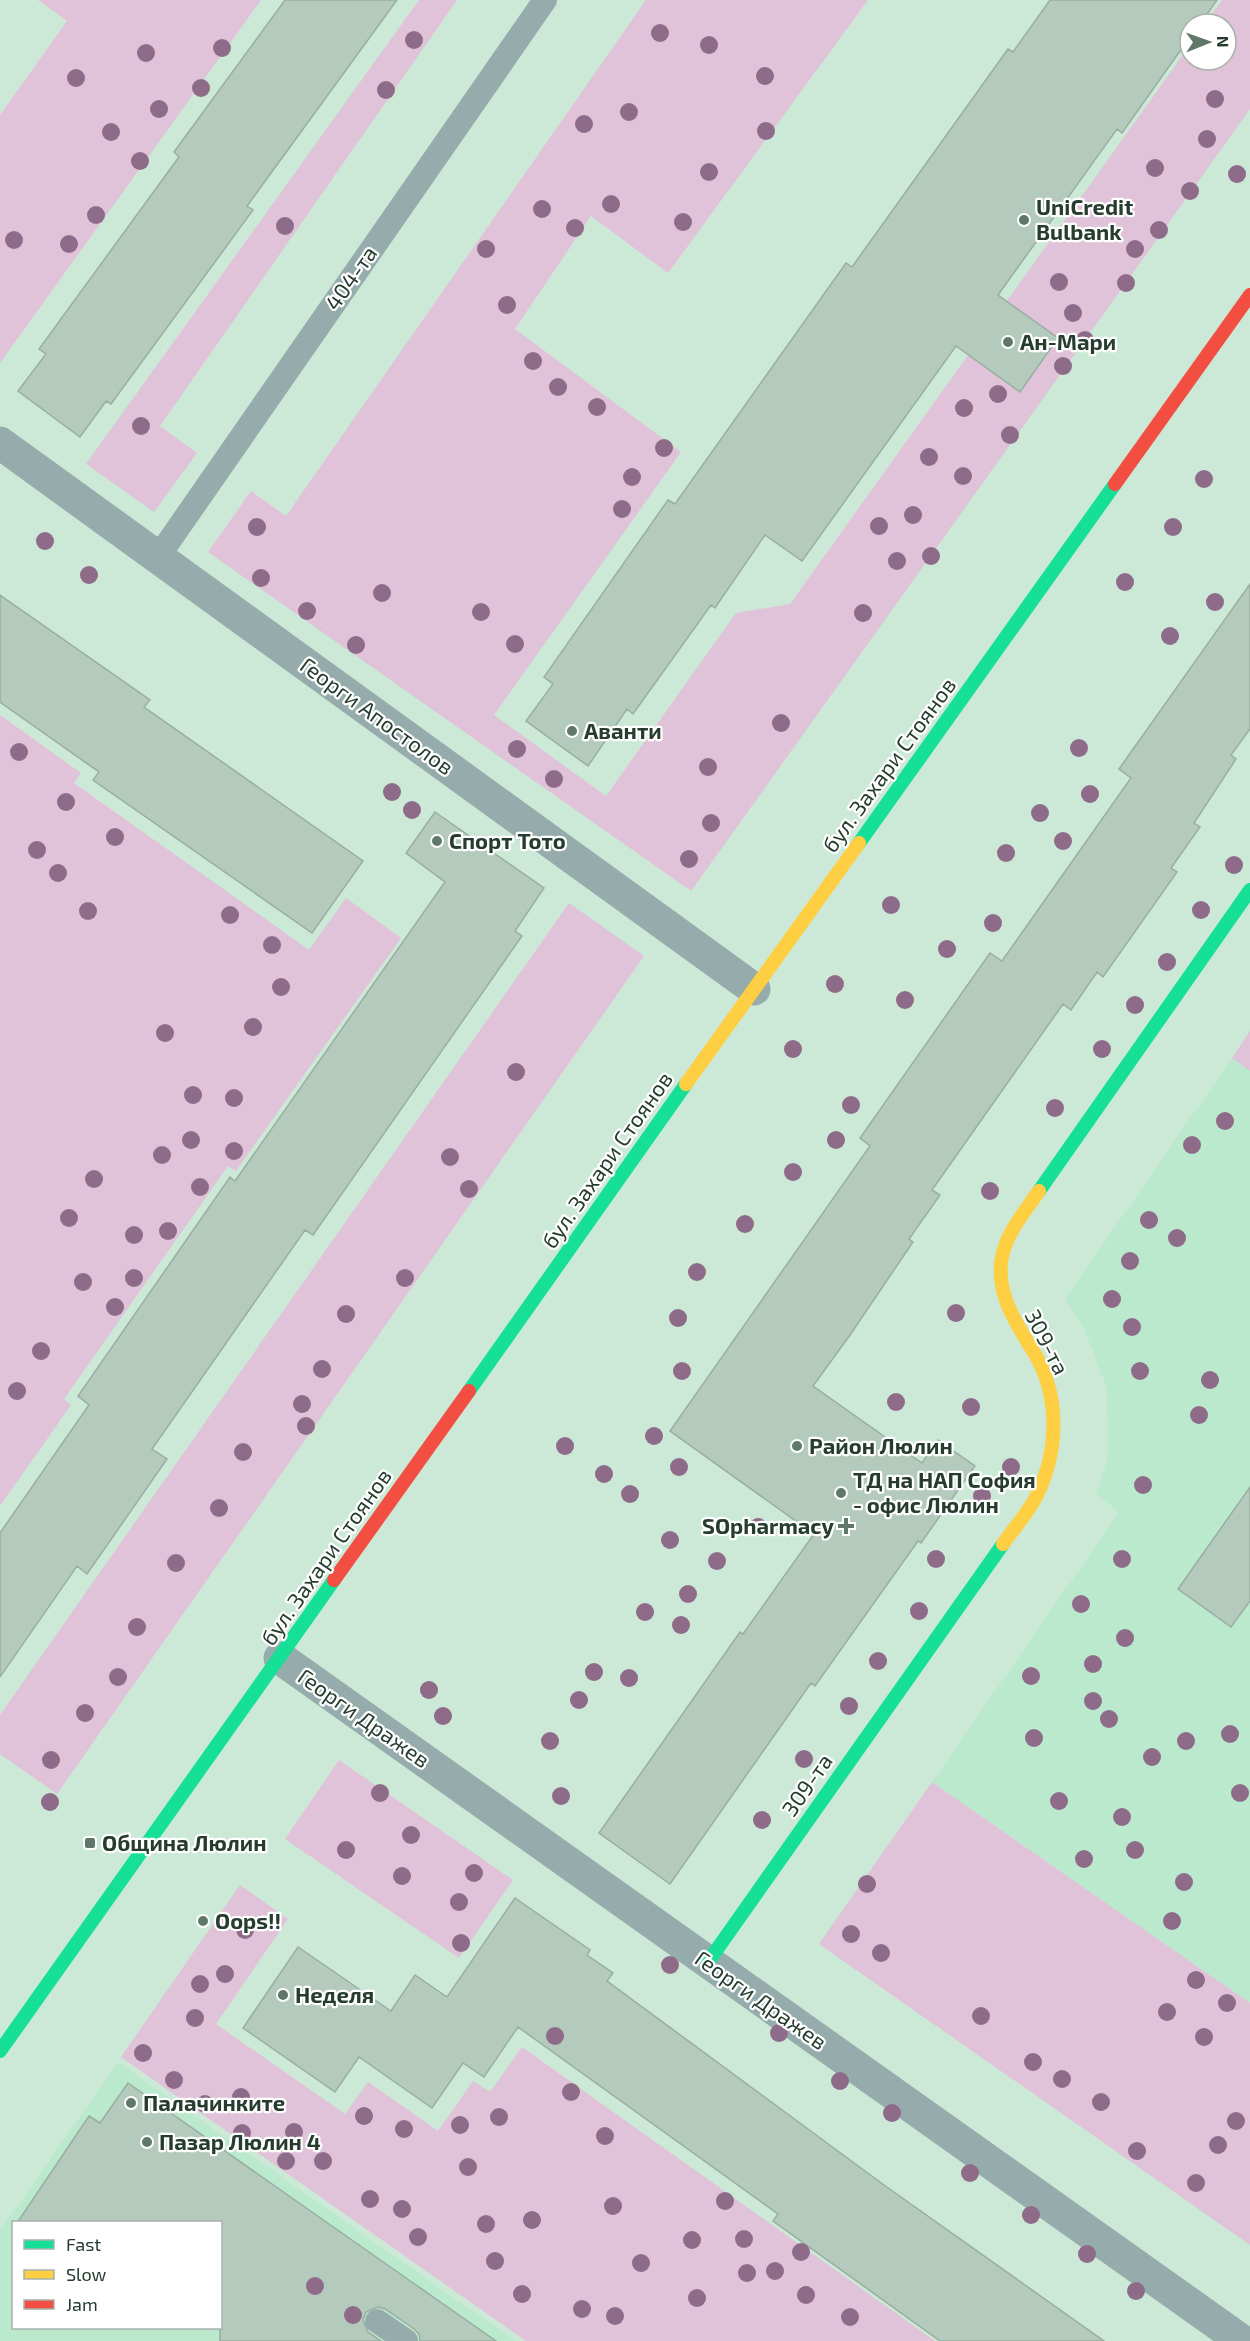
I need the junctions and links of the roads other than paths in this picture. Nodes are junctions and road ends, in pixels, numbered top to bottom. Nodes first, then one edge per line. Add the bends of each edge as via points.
1 (545, 0) edge
2 (1250, 295) edge
3 (0, 443) edge
4 (158, 557) junction
5 (1250, 890) edge
6 (754, 988) junction
7 (280, 1659) junction
8 (708, 1962) junction
9 (0, 2051) edge
10 (377, 2321) dead end
11 (406, 2341) edge
12 (1242, 2341) edge

1 - 4 lane, 404-та
2 - 6 street, бул. Захари Стоянов
3 - 4 street, Георги Апостолов
4 - 6 street, Георги Апостолов
5 - 8 street, 309-та via 1008,1236 1001,1262 1002,1289 1010,1315 1035,1354 1053,1400 1053,1449 1037,1496
6 - 7 street, бул. Захари Стоянов
7 - 8 street, Георги Дражев
7 - 9 street, бул. Захари Стоянов
8 - 12 street, Георги Дражев
10 - 11 lane

